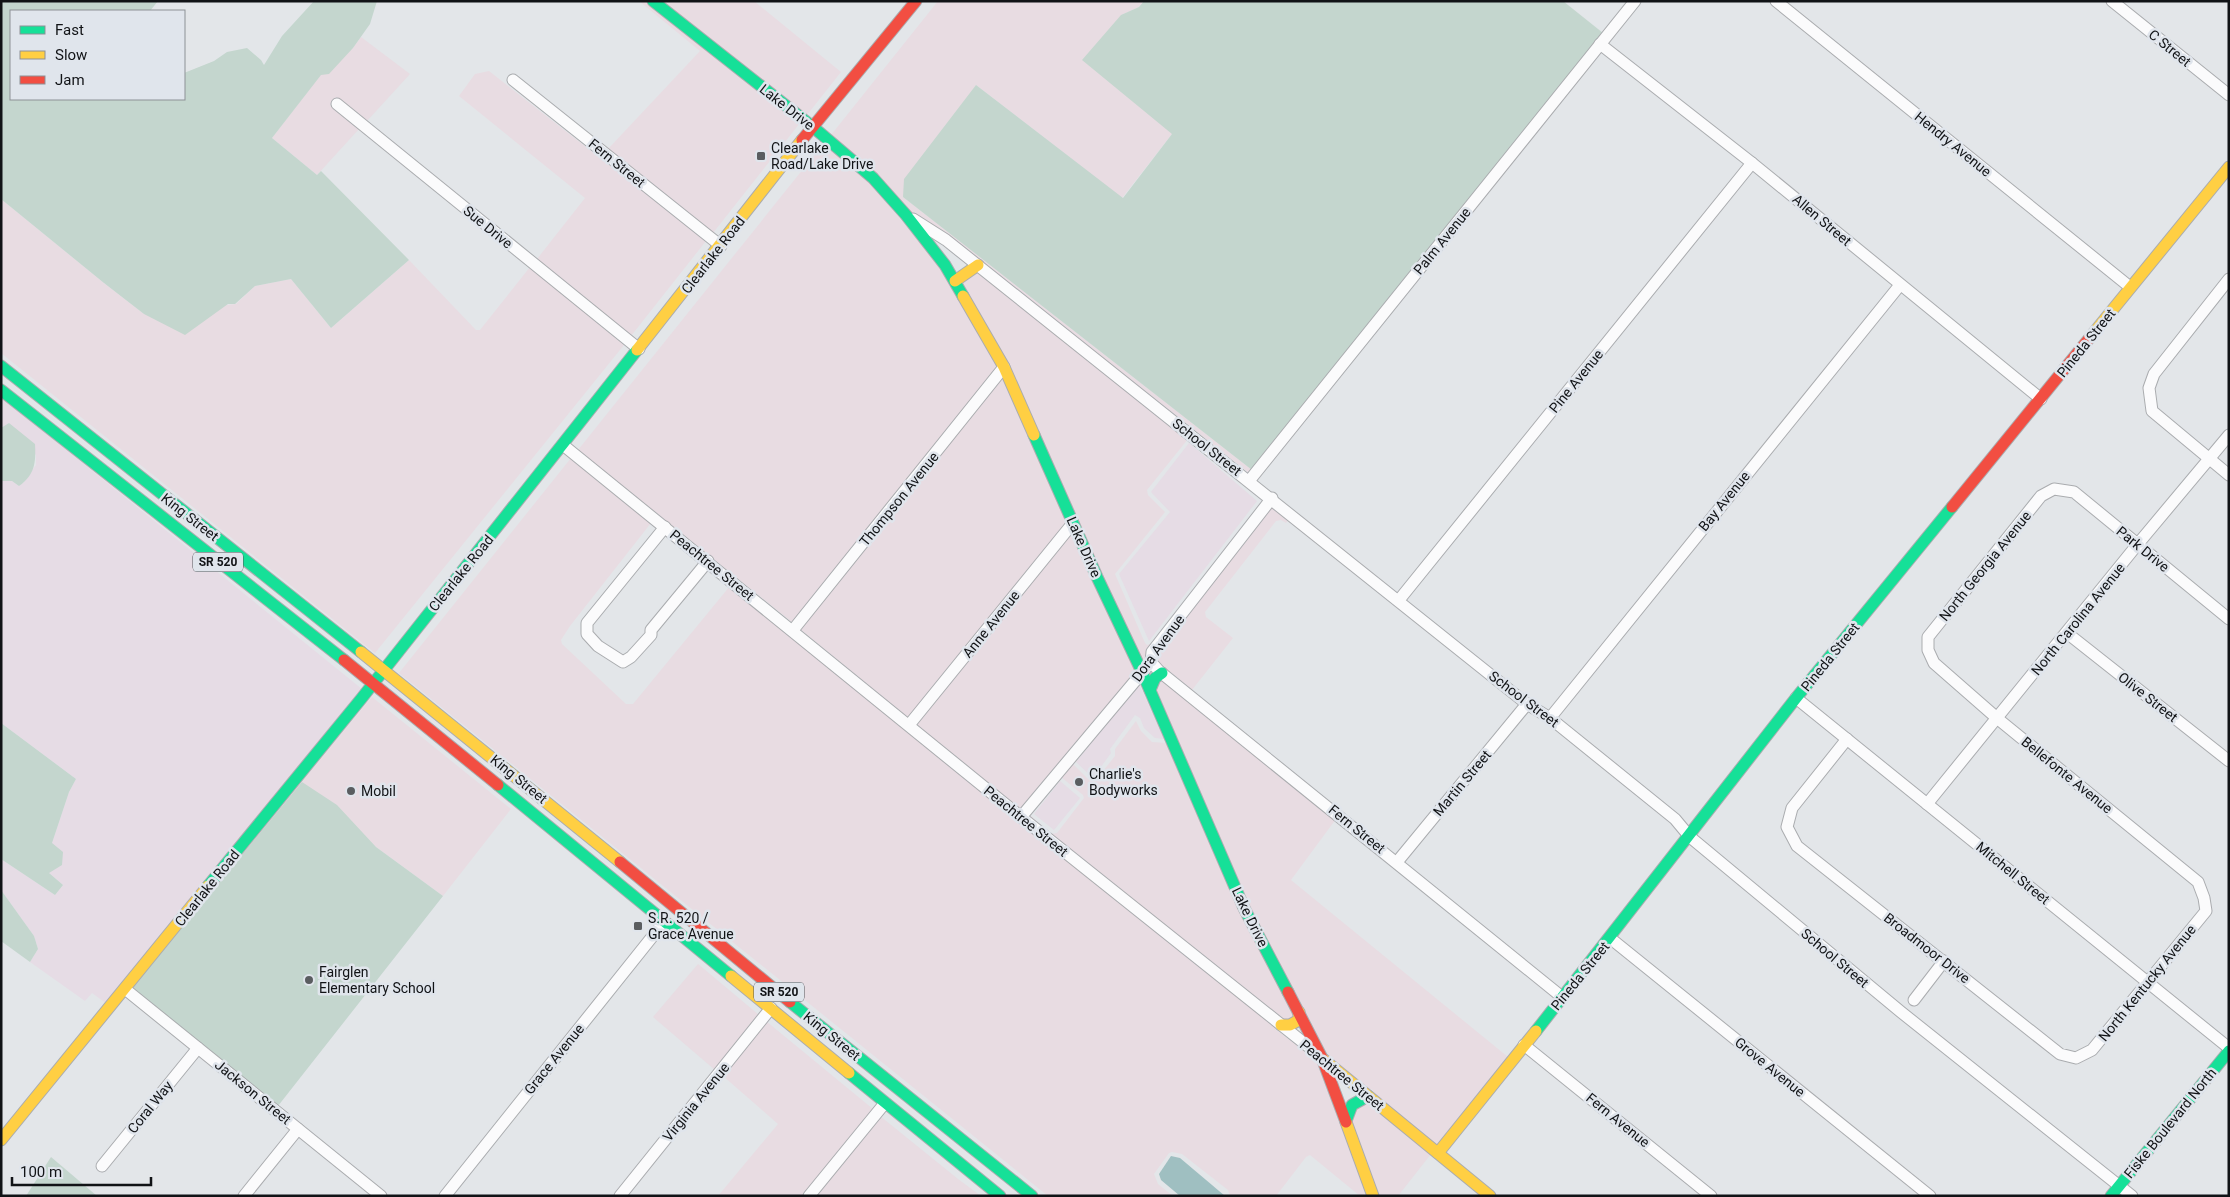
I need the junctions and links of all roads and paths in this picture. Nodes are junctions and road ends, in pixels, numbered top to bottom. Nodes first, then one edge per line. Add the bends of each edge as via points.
1 (653, 1) edge
2 (916, 1) edge
3 (1635, 1) edge
4 (1776, 1) edge
5 (2112, 1) edge
6 (1600, 44) junction
7 (513, 80) dead end
8 (2229, 94) edge
9 (337, 104) dead end
10 (813, 127) junction
11 (1752, 162) junction
12 (2229, 167) edge
13 (906, 215) junction
14 (721, 246) junction
15 (978, 265) junction
16 (2229, 279) edge
17 (954, 281) junction
18 (1900, 285) junction
19 (2130, 287) junction
20 (639, 349) junction
21 (1, 366) edge
22 (1004, 367) junction
23 (1, 381) edge
24 (1, 390) edge
25 (2041, 399) junction
26 (2229, 435) edge
27 (94, 441) junction
28 (563, 445) junction
29 (2210, 459) junction
30 (2229, 475) edge
31 (1249, 480) junction
32 (2054, 489) joint
33 (1272, 498) junction
34 (181, 509) junction
35 (1073, 523) junction
36 (170, 524) junction
37 (665, 527) junction
38 (2137, 545) junction
39 (708, 562) junction
40 (1400, 600) junction
41 (2229, 619) edge
42 (793, 630) junction
43 (2067, 633) junction
44 (1928, 650) joint
45 (1151, 662) junction
46 (384, 669) junction
47 (1142, 672) junction
48 (1162, 673) junction
49 (373, 683) junction
50 (1150, 690) junction
51 (1796, 698) junction
52 (1527, 704) junction
53 (1550, 718) junction
54 (1998, 719) junction
55 (909, 725) junction
56 (1847, 739) junction
57 (2229, 761) edge
58 (1927, 804) junction
59 (1021, 817) junction
60 (1690, 837) junction
61 (1397, 862) junction
62 (2204, 898) joint
63 (641, 903) junction
64 (664, 922) junction
65 (1610, 938) junction
66 (1944, 961) junction
67 (2149, 983) junction
68 (125, 989) junction
69 (782, 994) junction
70 (1562, 997) junction
71 (1914, 1000) dead end
72 (771, 1008) junction
73 (1299, 1012) junction
74 (1281, 1025) junction
75 (1524, 1045) junction
76 (198, 1048) junction
77 (2229, 1050) edge
78 (1322, 1058) junction
79 (2076, 1058) joint
80 (1368, 1096) junction
81 (908, 1098) junction
82 (885, 1103) junction
83 (1346, 1122) junction
84 (298, 1129) junction
85 (1, 1140) edge
86 (1438, 1153) junction
87 (102, 1166) dead end
88 (2119, 1185) junction
89 (244, 1196) edge
90 (381, 1196) edge
91 (445, 1196) edge
92 (620, 1196) edge
93 (809, 1196) edge
94 (1000, 1196) edge
95 (1032, 1196) edge
96 (1373, 1196) edge
97 (1490, 1196) edge
98 (1711, 1196) edge
99 (1930, 1196) edge
100 (2111, 1196) edge
101 (2132, 1196) edge

1 - 10 main road, Lake Drive
2 - 10 main road, Clearlake Road
3 - 6 street, Palm Avenue
4 - 19 street, Hendry Avenue
5 - 8 street, C Street
6 - 11 street, Allen Street
6 - 31 street, Palm Avenue
7 - 14 street, Fern Street
9 - 20 street, Sue Drive
10 - 13 main road, Lake Drive via 873,178
10 - 14 main road, Clearlake Road
11 - 18 street, Allen Street
11 - 40 street, Pine Avenue
12 - 19 main road, Pineda Street
13 - 15 street, School Street
13 - 17 main road, Lake Drive
14 - 20 main road, Clearlake Road
15 - 17 main road
15 - 31 street, School Street
16 - 29 street via 2154,374 2149,388 2152,411
17 - 22 main road, Lake Drive
18 - 25 street, Allen Street
18 - 53 street, Bay Avenue
19 - 25 main road, Pineda Street
20 - 28 main road, Clearlake Road
21 - 27 main road, King Street / SR 520
22 - 35 main road, Lake Drive
22 - 42 street, Thompson Avenue
23 - 27 main road via 67,433
24 - 36 main road, King Street / SR 520
25 - 51 main road, Pineda Street
26 - 29 street, North Carolina Avenue
27 - 34 main road, King Street / SR 520
28 - 37 street, Peachtree Street
28 - 46 main road, Clearlake Road
29 - 30 street
29 - 38 street, North Carolina Avenue
31 - 33 street, School Street
32 - 38 street, Park Drive via 2074,492
32 - 44 street, North Georgia Avenue via 2041,496 1928,637
33 - 40 street, School Street
33 - 45 street, Dora Avenue via 1152,652
34 - 36 main road
34 - 46 main road, King Street / SR 520
35 - 47 main road, Lake Drive
35 - 55 street, Anne Avenue
36 - 49 main road, King Street / SR 520
37 - 39 street, Peachtree Street
37 - 39 street via 587,623 587,634 598,646 623,662 631,658 650,635 650,630
38 - 41 street, Park Drive
38 - 43 street, North Carolina Avenue
39 - 42 street, Peachtree Street
40 - 52 street, School Street
42 - 55 street, Peachtree Street
43 - 54 street, North Carolina Avenue
43 - 57 street, Olive Street
44 - 54 street, Bellefonte Avenue via 1934,663
45 - 47 street, Dora Avenue
45 - 48 street, Fern Street
46 - 49 main road, Clearlake Road
46 - 69 main road, King Street / SR 520
47 - 50 main road, Lake Drive
47 - 59 street, Dora Avenue
48 - 50 main road via 1155,678
48 - 61 street, Fern Street
49 - 63 main road, King Street / SR 520
49 - 68 main road, Clearlake Road
50 - 73 main road, Lake Drive via 1244,908
51 - 56 street, Mitchell Street
51 - 60 main road, Pineda Street
52 - 53 street, School Street
52 - 61 street, Martin Street
53 - 60 street, School Street via 1675,819
54 - 58 street, North Carolina Avenue
54 - 62 street, Bellefonte Avenue via 2198,882
55 - 59 street, Peachtree Street
56 - 58 street, Mitchell Street
56 - 66 street, Broadmoor Drive via 1792,808 1787,827 1798,846
58 - 67 street, Mitchell Street
59 - 74 street, Peachtree Street
60 - 65 main road, Pineda Street
60 - 88 street, School Street via 1901,1012
61 - 70 street, Fern Street
62 - 67 street, North Kentucky Avenue via 2206,911
63 - 64 main road, King Street / SR 520
63 - 69 main road via 653,902 764,991
64 - 72 main road, King Street / SR 520
64 - 91 street, Grace Avenue
65 - 70 main road, Pineda Street
65 - 99 street, Grove Avenue
66 - 71 street
66 - 79 street, Broadmoor Drive via 2060,1054
67 - 77 street, Mitchell Street
67 - 79 street, North Kentucky Avenue via 2092,1050
68 - 76 street, Jackson Street
68 - 85 main road, Clearlake Road
69 - 81 main road, King Street / SR 520
70 - 75 main road, Pineda Street
72 - 81 main road via 782,1006 901,1100
72 - 82 main road, King Street / SR 520
72 - 92 street, Virginia Avenue
73 - 74 main road via 1299,1020 1288,1026
73 - 78 main road, Lake Drive
74 - 78 street, Peachtree Street
75 - 86 main road, Pineda Street
75 - 98 street, Fern Avenue
76 - 84 street, Jackson Street
76 - 87 street, Coral Way
77 - 88 main road, Fiske Boulevard North
78 - 80 main road, Peachtree Street
78 - 83 main road, Lake Drive
80 - 83 main road via 1349,1107
80 - 86 main road, Peachtree Street
81 - 95 main road, King Street / SR 520
82 - 93 street
82 - 94 main road, King Street / SR 520
83 - 96 main road, Lake Drive
84 - 89 street
84 - 90 street, Jackson Street
86 - 97 main road, Peachtree Street
88 - 100 main road, Fiske Boulevard North
88 - 101 street, School Street

